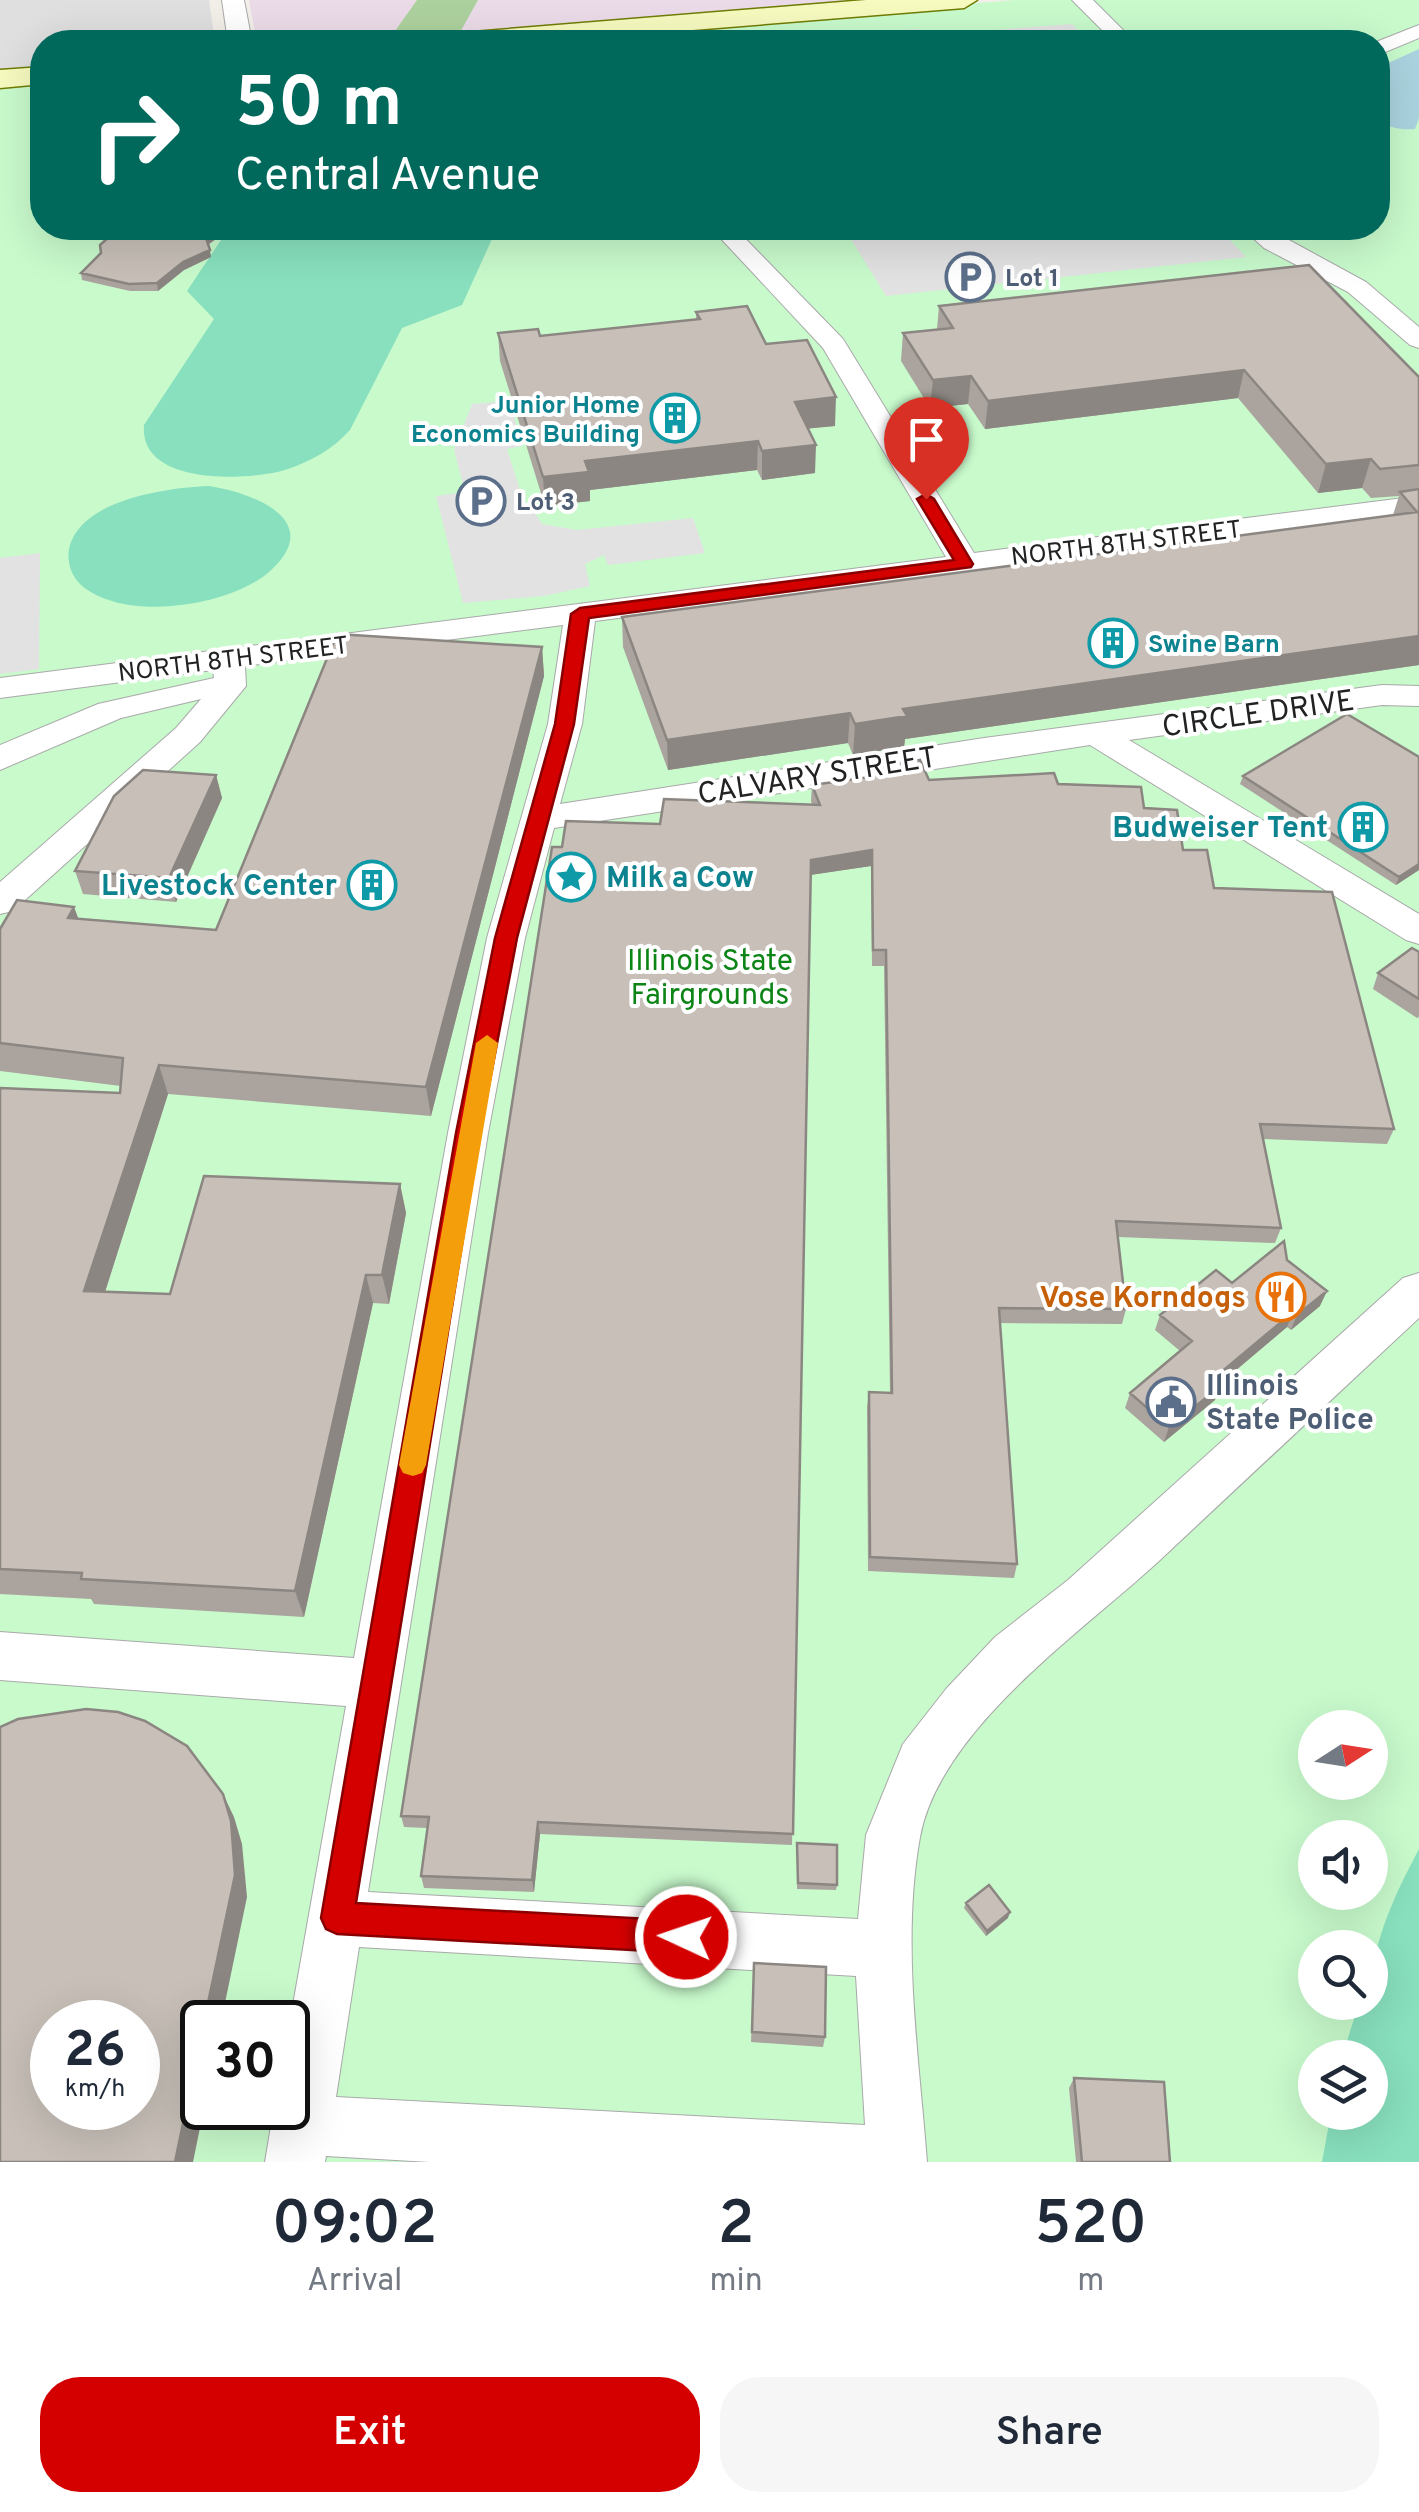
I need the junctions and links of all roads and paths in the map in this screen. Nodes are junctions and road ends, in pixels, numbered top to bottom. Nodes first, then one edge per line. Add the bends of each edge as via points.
1 (233, 0) edge
2 (964, 0) edge
3 (1082, 0) edge
4 (238, 30) edge
5 (672, 30) edge
6 (1113, 30) edge
7 (1419, 31) edge
8 (1390, 44) edge
9 (30, 77) edge
10 (0, 79) edge
11 (734, 240) edge
12 (1268, 240) edge
13 (1419, 340) edge
14 (1419, 504) edge
15 (965, 564) junction
16 (580, 614) junction
17 (229, 672) junction
18 (0, 688) edge
19 (1419, 696) edge
20 (1098, 735) junction
21 (0, 759) edge
22 (537, 818) junction
23 (0, 902) edge
24 (1419, 931) edge
25 (1419, 1291) edge
26 (0, 1656) edge
27 (377, 1684) junction
28 (337, 1918) junction
29 (883, 1949) junction
30 (298, 2144) edge
31 (897, 2159) edge

1 - 4 street
2 - 5 main road
3 - 6 street
7 - 8 street
9 - 10 main road
11 - 15 street via 834,344
12 - 13 street via 1358,287
14 - 15 street, NORTH 8TH STREET
15 - 16 street, NORTH 8TH STREET
16 - 17 street, NORTH 8TH STREET
16 - 22 street via 565,724
17 - 18 street, NORTH 8TH STREET
17 - 21 street via 57,728
17 - 23 street via 188,735
19 - 20 street, CIRCLE DRIVE
20 - 22 street, CALVARY STREET
20 - 24 street
22 - 27 street via 468,1133
25 - 29 street via 1086,1596 1013,1654 964,1706 922,1763 894,1834
26 - 27 street
27 - 28 street
28 - 29 street
28 - 30 street
29 - 31 street
30 - 31 street

